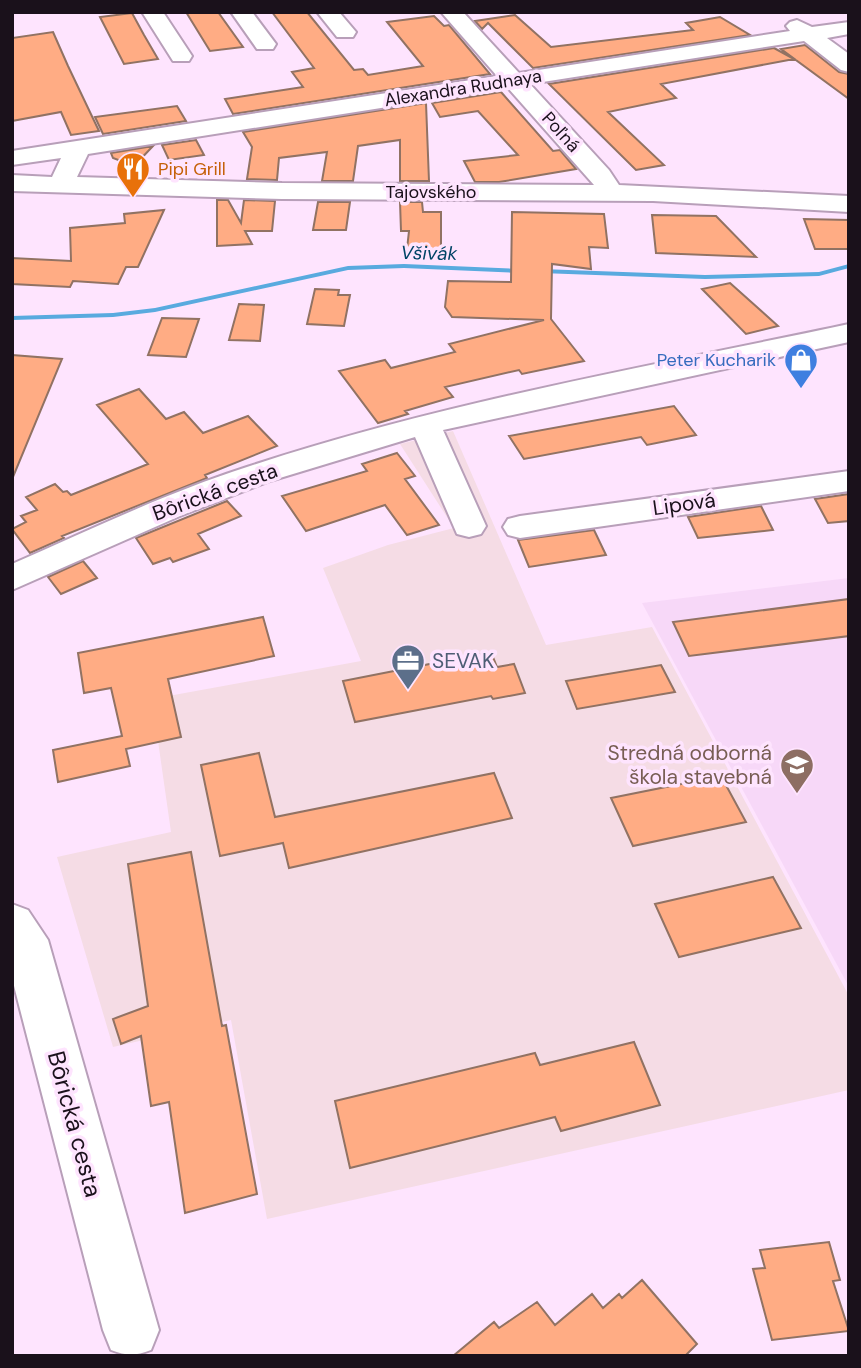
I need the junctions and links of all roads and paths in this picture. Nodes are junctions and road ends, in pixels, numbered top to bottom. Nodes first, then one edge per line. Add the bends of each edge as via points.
1 (152, 12) edge
2 (241, 12) edge
3 (327, 12) edge
4 (451, 12) edge
5 (777, 12) edge
6 (849, 28) edge
7 (345, 32) dead end
8 (808, 34) junction
9 (265, 44) dead end
10 (181, 55) dead end
11 (849, 65) edge
12 (513, 80) junction
13 (78, 148) junction
14 (12, 158) edge
15 (12, 183) edge
16 (61, 185) junction
17 (611, 192) junction
18 (849, 204) edge
19 (849, 333) edge
20 (425, 424) junction
21 (849, 481) edge
22 (470, 526) dead end
23 (520, 527) dead end
24 (12, 578) edge
25 (12, 923) edge
26 (131, 1330) dead end

1 - 10 street
2 - 9 street
3 - 7 street
4 - 12 street, Poľná
5 - 8 street
6 - 8 street, Alexandra Rudnaya
8 - 11 street
8 - 12 street, Alexandra Rudnaya
12 - 13 street, Alexandra Rudnaya
12 - 17 street, Poľná
13 - 14 street, Alexandra Rudnaya
13 - 16 street
15 - 16 street, Tajovského
16 - 17 street, Tajovského
17 - 18 street, Tajovského
19 - 20 street, Bôrická cesta
20 - 22 street
20 - 24 street, Bôrická cesta via 258,474 168,508
21 - 23 street, Lipová
25 - 26 street, Bôrická cesta via 25,940

